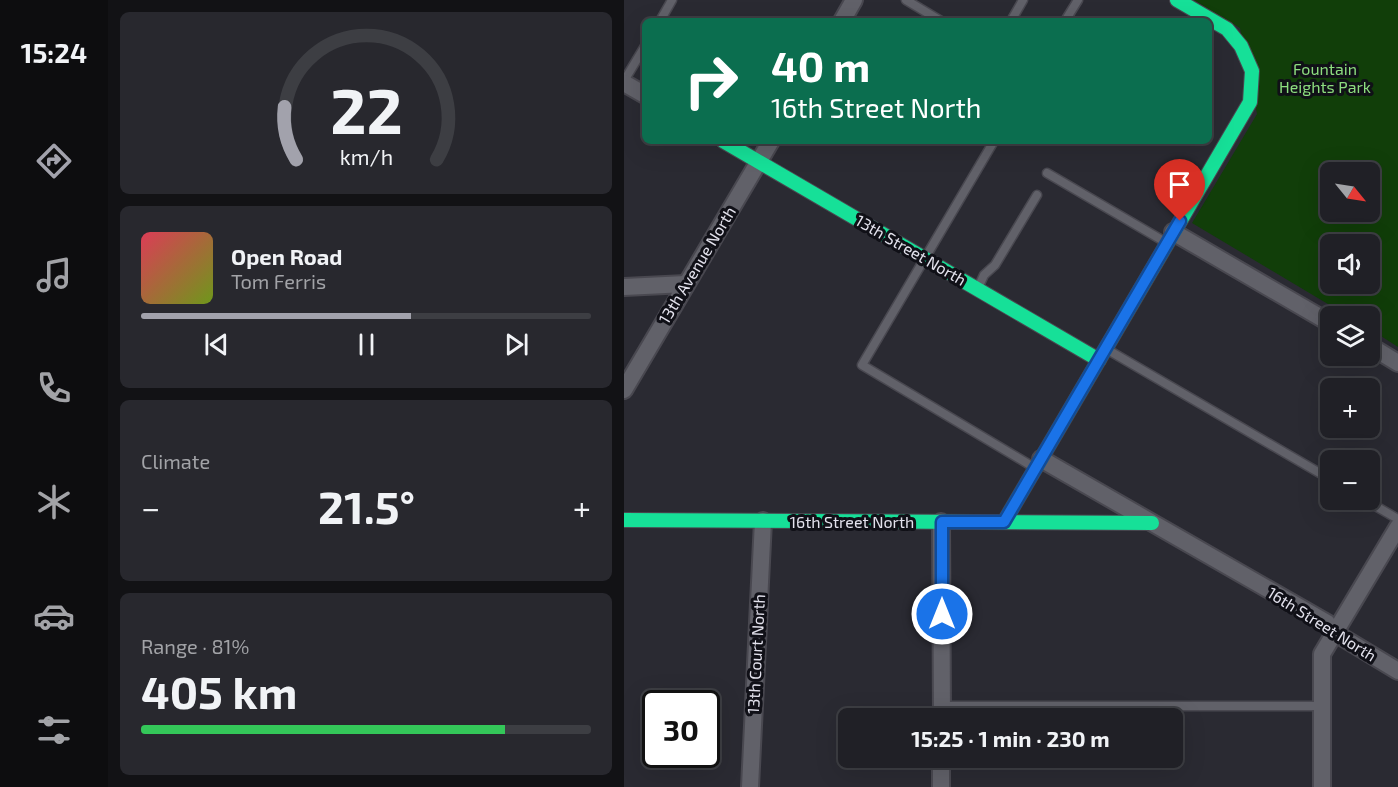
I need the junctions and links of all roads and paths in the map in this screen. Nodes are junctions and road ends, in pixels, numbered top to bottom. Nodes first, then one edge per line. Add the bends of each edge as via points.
1 (672, 0) edge
2 (854, 0) edge
3 (906, 0) edge
4 (1023, 0) edge
5 (1078, 0) edge
6 (1177, 0) edge
7 (662, 18) edge
8 (844, 18) edge
9 (936, 18) edge
10 (1013, 18) edge
11 (1067, 18) edge
12 (1207, 18) edge
13 (1212, 21) edge
14 (642, 51) edge
15 (624, 82) edge
16 (642, 93) edge
17 (728, 144) edge
18 (769, 144) edge
19 (992, 144) edge
20 (759, 162) junction
21 (1047, 173) dead end
22 (1037, 195) dead end
23 (1170, 238) junction
24 (925, 258) junction
25 (686, 284) junction
26 (624, 287) edge
27 (977, 289) junction
28 (1320, 319) edge
29 (1380, 352) edge
30 (1102, 354) junction
31 (1398, 363) edge
32 (624, 390) edge
33 (1038, 464) junction
34 (1320, 474) edge
35 (1380, 509) edge
36 (1398, 519) edge
37 (624, 520) edge
38 (763, 521) junction
39 (942, 522) junction
40 (1004, 522) junction
41 (1152, 523) junction
42 (1398, 527) edge
43 (1335, 633) junction
44 (1398, 671) edge
45 (1322, 706) junction
46 (942, 708) edge
47 (1183, 708) edge
48 (941, 768) edge
49 (750, 787) edge
50 (941, 787) edge
51 (1322, 787) edge

1 - 7 lane
2 - 8 street
3 - 9 lane
4 - 10 lane
5 - 11 lane
6 - 12 street
13 - 23 street via 1241,46 1252,71 1250,102
14 - 15 lane
15 - 16 street
17 - 20 street, 13th Street North
18 - 20 street, 13th Avenue North
19 - 24 lane
20 - 24 street, 13th Street North
20 - 25 street, 13th Avenue North
21 - 23 lane
22 - 27 lane
23 - 28 street
23 - 30 street
24 - 27 street, 13th Street North
24 - 33 lane via 862,365
25 - 26 street
25 - 32 street, 13th Avenue North
27 - 30 street, 13th Street North
29 - 31 street
30 - 33 street
30 - 34 lane
33 - 40 street
33 - 41 street, 16th Street North
35 - 36 lane
37 - 38 street, 16th Street North
38 - 39 street, 16th Street North
38 - 49 street, 13th Court North
39 - 40 street, 16th Street North
39 - 46 street
40 - 41 street, 16th Street North
41 - 43 street, 16th Street North via 1327,623
42 - 43 street
43 - 44 street, 16th Street North
43 - 45 street via 1322,654
45 - 47 lane
45 - 51 street
48 - 50 street

